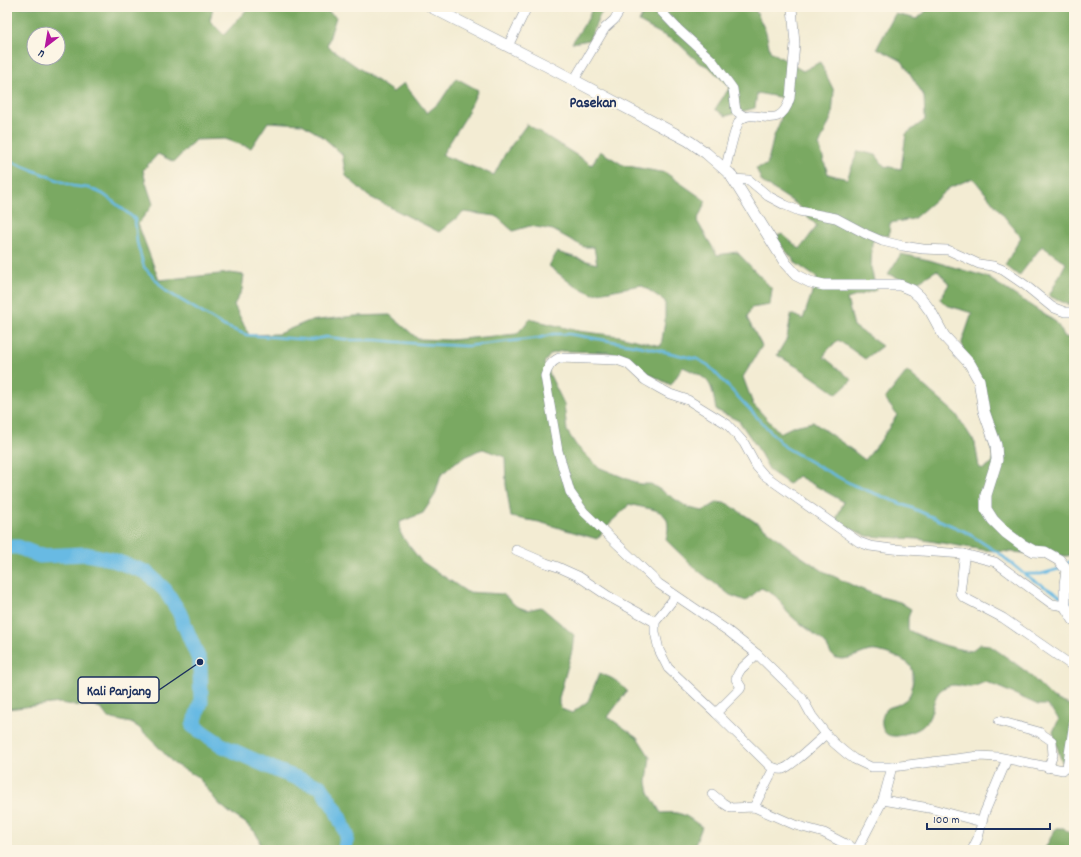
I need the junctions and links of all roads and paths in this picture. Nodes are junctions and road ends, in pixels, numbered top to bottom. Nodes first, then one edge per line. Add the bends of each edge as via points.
1 (431, 7) edge
2 (527, 7) edge
3 (622, 7) edge
4 (657, 7) edge
5 (792, 7) edge
6 (508, 46) junction
7 (574, 80) junction
8 (745, 117) junction
9 (729, 174) junction
10 (1074, 311) edge
11 (516, 550) dead end
12 (964, 554) junction
13 (676, 596) junction
14 (1064, 606) junction
15 (1074, 620) edge
16 (655, 622) junction
17 (757, 654) junction
18 (1074, 667) edge
19 (716, 713) junction
20 (999, 721) dead end
21 (1074, 722) edge
22 (826, 734) junction
23 (1008, 759) junction
24 (892, 767) junction
25 (774, 768) junction
26 (1048, 768) junction
27 (712, 794) dead end
28 (883, 800) junction
29 (754, 807) junction
30 (982, 822) junction
31 (857, 850) edge
32 (972, 850) edge

1 - 6 street
2 - 6 street
3 - 7 street via 614,20 604,28
4 - 8 street via 712,60 732,89 736,111
5 - 8 street via 795,44 788,104 776,117
6 - 7 street
7 - 9 street via 689,141
8 - 9 street via 737,125
9 - 10 street via 749,180 768,196 785,205 799,211 836,218 882,241 915,248 948,250 980,264 994,266 1025,285 1052,307 1065,312
9 - 14 street via 786,264 796,275 824,285 900,285 920,297 944,336 970,364 979,380 984,411 996,445 997,460 986,495 986,509 993,520 1021,544 1059,560 1067,570
11 - 16 street via 578,576
12 - 13 street via 892,549 859,542 764,475 744,443 727,424 688,400 659,388 645,380 628,364 617,360 559,358 552,362 545,376 558,451 570,492 584,512 659,584
12 - 14 street via 995,562 1052,604
12 - 18 street via 960,593 963,598 1003,618
13 - 16 street
13 - 17 street
14 - 15 street
16 - 19 street via 659,650 668,668
17 - 19 street via 738,674 736,679 741,686 740,689
17 - 22 street via 802,698
19 - 25 street
20 - 26 street via 1039,732 1052,741 1053,755
21 - 26 street via 1067,766 1063,770
22 - 24 street via 847,754 863,764 871,767
22 - 25 street via 783,769
23 - 24 street via 980,756
23 - 26 street
23 - 30 street
24 - 28 street
25 - 29 street
27 - 29 street via 732,808
28 - 30 street via 929,808
28 - 31 street
29 - 31 street via 795,825 824,833
30 - 32 street

